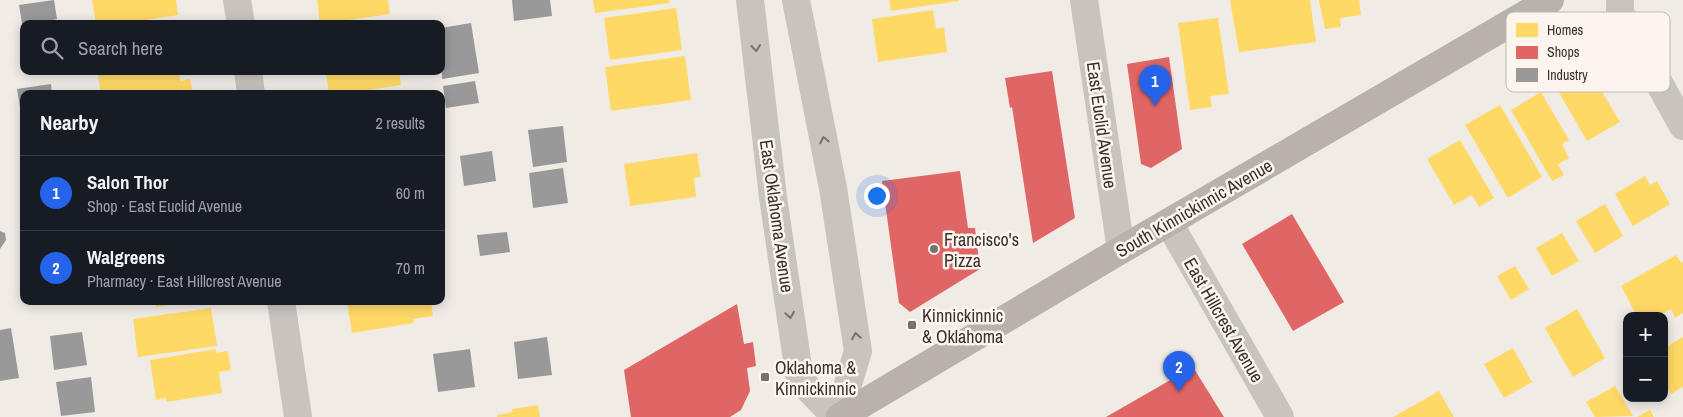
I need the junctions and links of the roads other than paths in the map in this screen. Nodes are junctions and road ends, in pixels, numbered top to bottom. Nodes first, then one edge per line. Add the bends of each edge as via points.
1 (238, 0) edge
2 (750, 0) edge
3 (796, 0) edge
4 (1084, 0) edge
5 (1550, 0) edge
6 (1529, 12) edge
7 (240, 20) edge
8 (1506, 26) edge
9 (249, 75) edge
10 (250, 90) edge
11 (1664, 92) edge
12 (1683, 126) edge
13 (1169, 223) junction
14 (1121, 250) junction
15 (282, 305) edge
16 (298, 417) edge
17 (838, 417) edge
18 (1280, 417) edge

1 - 7 street
2 -> 17 street, East Oklahoma Avenue via 773,197 800,380
17 -> 3 street via 858,350 833,188
4 - 14 street, East Euclid Avenue
5 - 6 main road, South Kinnickinnic Avenue
8 - 13 main road, South Kinnickinnic Avenue
9 - 10 street
11 - 12 street
13 - 14 main road, South Kinnickinnic Avenue
13 - 18 street, East Hillcrest Avenue
14 - 17 main road, South Kinnickinnic Avenue
15 - 16 street

